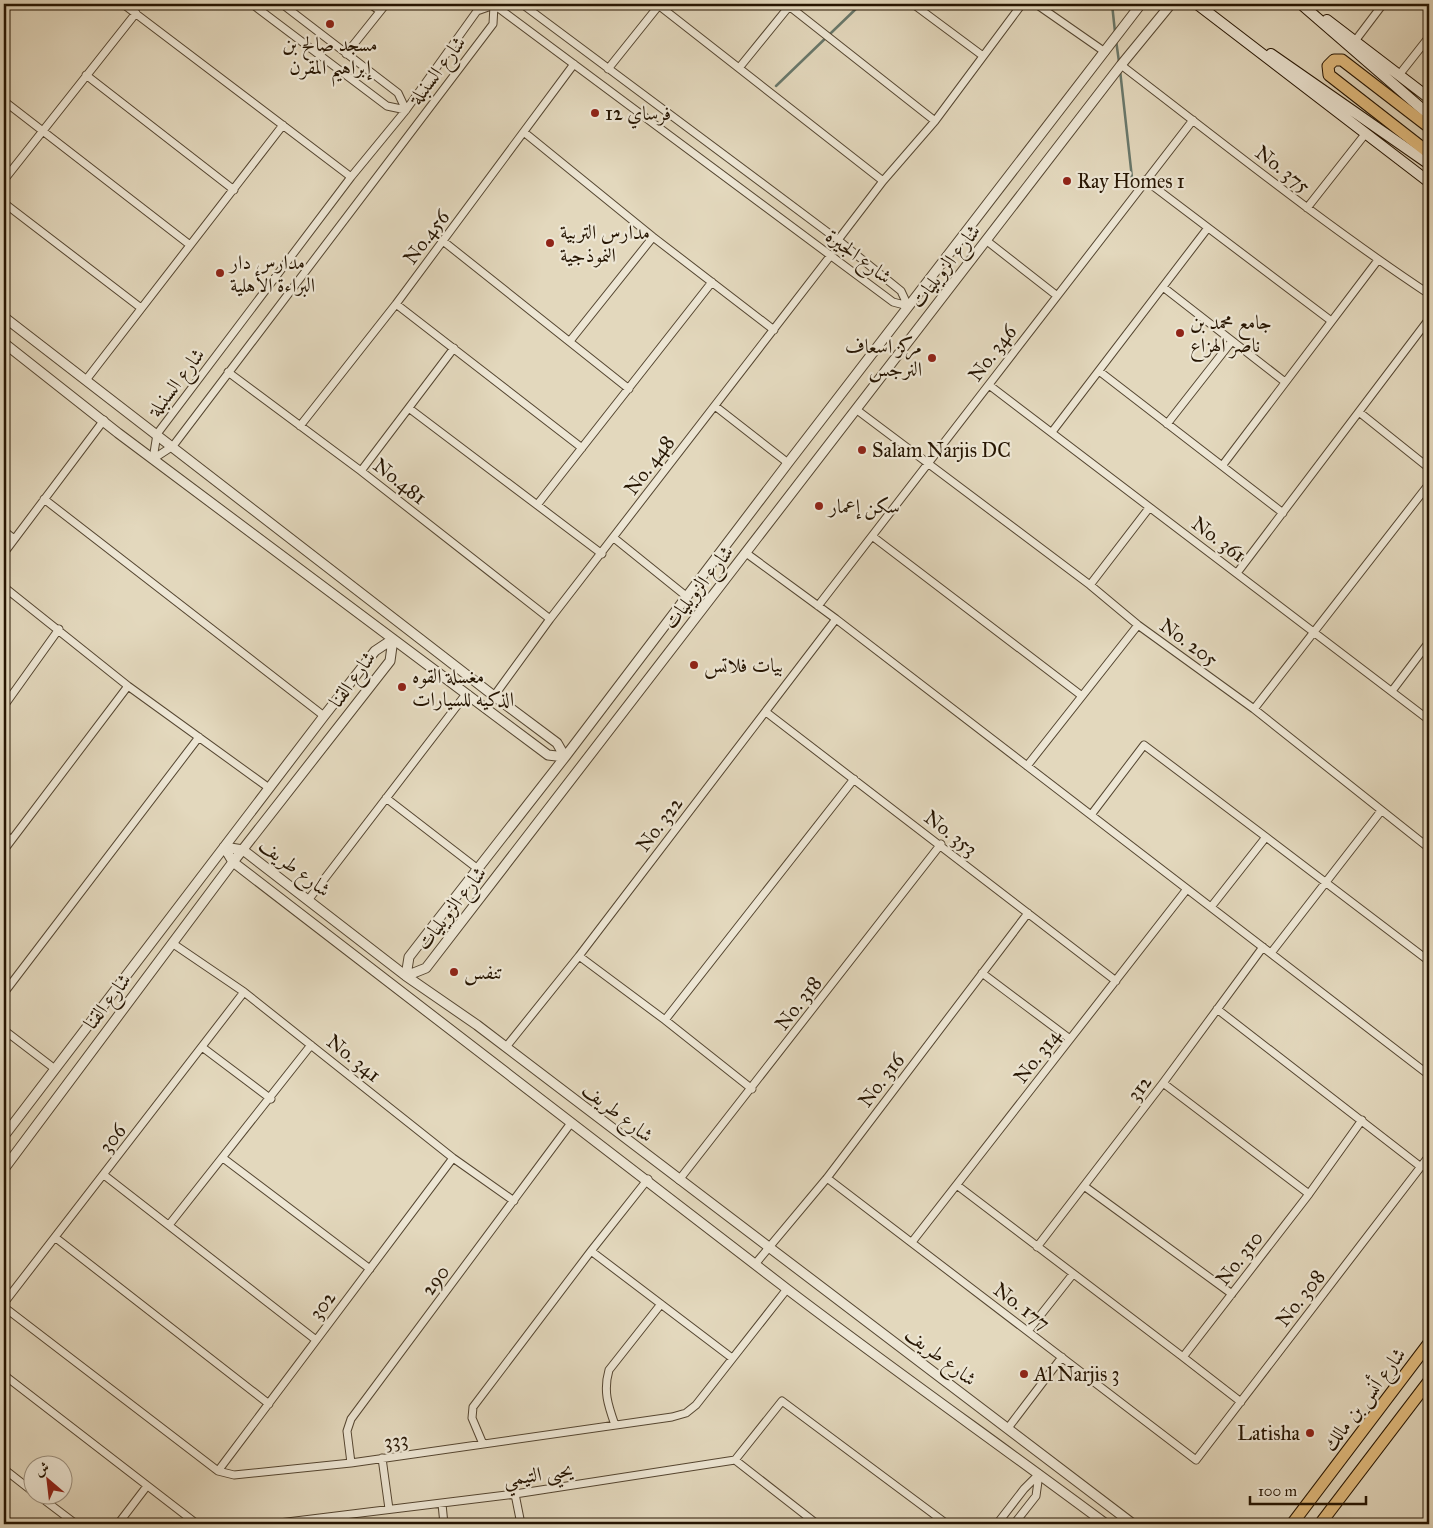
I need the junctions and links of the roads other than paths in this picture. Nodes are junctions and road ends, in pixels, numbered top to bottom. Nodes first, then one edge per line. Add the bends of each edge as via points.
1 (123, 4) edge
2 (252, 4) edge
3 (282, 4) edge
4 (370, 4) edge
5 (386, 4) edge
6 (494, 4) edge
7 (522, 4) edge
8 (658, 4) edge
9 (913, 4) edge
10 (1022, 4) edge
11 (1036, 4) edge
12 (1141, 4) edge
13 (1171, 4) edge
14 (1197, 4) edge
15 (1301, 4) edge
16 (1305, 4) edge
17 (1383, 4) edge
18 (790, 5) edge
19 (380, 11) junction
20 (136, 13) junction
21 (1227, 28) junction
22 (1429, 37) edge
23 (1355, 41) junction
24 (1105, 52) junction
25 (346, 54) junction
26 (983, 56) junction
27 (574, 64) junction
28 (1121, 65) junction
29 (740, 68) junction
30 (608, 69) junction
31 (86, 75) junction
32 (1399, 75) junction
33 (1429, 98) edge
34 (4, 101) edge
35 (406, 110) junction
36 (1429, 115) edge
37 (1193, 120) junction
38 (935, 121) junction
39 (284, 125) junction
40 (1429, 127) edge
41 (42, 131) junction
42 (525, 132) junction
43 (1366, 133) junction
44 (1429, 153) edge
45 (1429, 164) edge
46 (351, 176) junction
47 (4, 180) edge
48 (1145, 180) junction
49 (883, 181) junction
50 (1429, 182) edge
51 (234, 190) junction
52 (4, 203) edge
53 (1307, 208) junction
54 (1207, 229) junction
55 (653, 237) junction
56 (838, 240) junction
57 (443, 241) junction
58 (987, 241) junction
59 (190, 245) junction
60 (831, 256) junction
61 (1378, 260) junction
62 (712, 282) junction
63 (1162, 287) junction
64 (1429, 294) edge
65 (1056, 295) junction
66 (396, 304) junction
67 (908, 306) junction
68 (141, 308) junction
69 (4, 317) edge
70 (1429, 319) edge
71 (1330, 320) junction
72 (774, 330) junction
73 (570, 341) junction
74 (1232, 341) junction
75 (4, 343) edge
76 (454, 348) junction
77 (1099, 371) junction
78 (228, 372) junction
79 (86, 380) junction
80 (1285, 382) junction
81 (989, 385) junction
82 (629, 389) junction
83 (715, 406) junction
84 (410, 409) junction
85 (856, 410) junction
86 (1360, 412) junction
87 (104, 420) junction
88 (1167, 424) junction
89 (300, 426) junction
90 (1052, 432) junction
91 (157, 434) junction
92 (173, 446) junction
93 (582, 448) junction
94 (153, 459) junction
95 (788, 462) junction
96 (928, 463) junction
97 (1222, 466) junction
98 (1429, 468) edge
99 (361, 471) junction
100 (1429, 484) edge
101 (44, 499) junction
102 (537, 506) junction
103 (1149, 508) junction
104 (1283, 513) junction
105 (4, 531) edge
106 (872, 536) junction
107 (614, 538) junction
108 (14, 539) junction
109 (4, 553) edge
110 (746, 553) junction
111 (602, 554) junction
112 (1237, 573) junction
113 (1090, 585) junction
114 (4, 587) edge
115 (686, 596) junction
116 (818, 606) junction
117 (550, 619) junction
118 (836, 619) junction
119 (1138, 626) junction
120 (58, 629) junction
121 (1314, 633) junction
122 (393, 639) junction
123 (1429, 642) edge
124 (128, 686) junction
125 (1392, 692) junction
126 (466, 694) junction
127 (494, 696) junction
128 (1082, 696) junction
129 (4, 706) edge
130 (1254, 709) junction
131 (766, 712) junction
132 (324, 716) junction
133 (1429, 720) edge
134 (199, 737) junction
135 (565, 757) junction
136 (1027, 766) junction
137 (854, 779) junction
138 (269, 788) junction
139 (386, 798) junction
140 (1381, 811) junction
141 (1091, 815) junction
142 (4, 834) edge
143 (1266, 838) junction
144 (11, 840) junction
145 (941, 844) junction
146 (224, 847) junction
147 (1429, 848) edge
148 (4, 850) edge
149 (243, 850) junction
150 (233, 862) junction
151 (478, 869) junction
152 (1326, 882) junction
153 (1187, 889) junction
154 (309, 899) junction
155 (1211, 907) junction
156 (1028, 913) junction
157 (172, 943) junction
158 (1263, 947) junction
159 (1271, 953) junction
160 (578, 956) junction
161 (1429, 961) edge
162 (982, 973) junction
163 (406, 976) junction
164 (1116, 981) junction
165 (244, 992) junction
166 (4, 994) edge
167 (1217, 1010) junction
168 (665, 1020) junction
169 (4, 1030) edge
170 (1070, 1039) junction
171 (311, 1045) junction
172 (202, 1046) junction
173 (506, 1047) junction
174 (54, 1069) junction
175 (1429, 1075) edge
176 (1163, 1083) junction
177 (752, 1089) junction
178 (270, 1099) junction
179 (1362, 1120) junction
180 (571, 1124) junction
181 (4, 1136) edge
182 (1429, 1156) edge
183 (222, 1158) junction
184 (453, 1158) junction
185 (1421, 1167) junction
186 (4, 1169) edge
187 (104, 1175) junction
188 (827, 1178) junction
189 (648, 1179) junction
190 (679, 1180) junction
191 (958, 1186) junction
192 (1084, 1186) junction
193 (1309, 1194) junction
194 (514, 1201) junction
195 (170, 1225) junction
196 (56, 1238) junction
197 (912, 1242) junction
198 (769, 1246) junction
199 (1037, 1247) junction
200 (591, 1251) junction
201 (756, 1263) junction
202 (370, 1269) junction
203 (1073, 1274) junction
204 (788, 1289) junction
205 (1232, 1294) junction
206 (4, 1303) edge
207 (661, 1304) junction
208 (4, 1307) edge
209 (1028, 1331) junction
210 (316, 1340) junction
211 (1429, 1343) edge
212 (1062, 1357) junction
213 (1183, 1357) junction
214 (732, 1358) junction
215 (4, 1375) edge
216 (1429, 1381) edge
217 (1241, 1402) junction
218 (269, 1404) junction
219 (615, 1425) junction
220 (1008, 1428) junction
221 (484, 1444) junction
222 (382, 1458) junction
223 (735, 1460) junction
224 (1196, 1460) joint
225 (351, 1463) junction
226 (4, 1468) edge
227 (218, 1471) junction
228 (1039, 1474) junction
229 (22, 1483) edge
230 (147, 1486) junction
231 (515, 1494) junction
232 (442, 1504) junction
233 (52, 1506) edge
234 (389, 1509) junction
235 (76, 1524) edge
236 (118, 1524) edge
237 (197, 1524) edge
238 (271, 1524) edge
239 (444, 1524) edge
240 (521, 1524) edge
241 (817, 1524) edge
242 (947, 1524) edge
243 (997, 1524) edge
244 (1014, 1524) edge
245 (1106, 1524) edge
246 (1133, 1524) edge
247 (1292, 1524) edge
248 (1320, 1524) edge

1 - 20 street
2 - 35 street via 387,106
3 - 25 street
4 - 19 street
5 - 19 street
6 - 27 street, شارع الجيرة
6 - 35 street, شارع السنبلة via 476,11
6 - 78 street, شارع السنبلة via 492,24
7 - 30 street, شارع الجيرة
8 - 29 street
8 - 30 street
9 - 26 street
10 - 26 street
11 - 24 street
12 - 24 street, شارع الزويليات
13 - 28 street, شارع الزويليات
14 - 21 main road
15 - 36 main road
16 - 23 main road
17 - 23 street
18 - 29 street
18 - 38 street
19 - 25 street
20 - 31 street
20 - 39 street
21 - 43 main road
21 - 45 main road via 1290,66
22 - 32 street
23 - 32 main road
24 - 67 street, شارع الزويليات
25 - 35 street via 398,93
26 - 38 street
27 - 42 street, No.456
27 - 60 street, شارع الجيرة
28 - 37 street, No. 375
28 - 58 street, شارع الزويليات
29 - 49 street
30 - 56 street, شارع الجيرة
31 - 41 street
31 - 51 street
32 - 33 main road
34 - 41 street
35 - 46 street, شارع السنبلة
37 - 48 street, No. 346
37 - 53 street, No. 375
38 - 49 street
39 - 46 street
39 - 51 street
40 - 44 main road via 1342,60 1332,61 1327,68 1329,75
41 - 47 street
41 - 59 street
42 - 55 street
42 - 57 street, No.456
43 - 50 main road
43 - 53 street
46 - 91 street, شارع السنبلة
48 - 54 street
48 - 65 street, No. 346
49 - 56 street
51 - 59 street
52 - 68 street
53 - 61 street, No. 375
54 - 63 street
54 - 71 street
55 - 62 street
55 - 73 street
56 - 67 street, شارع الجيرة via 901,291
57 - 66 street, No.456
57 - 73 street
58 - 65 street
58 - 85 street, شارع الزويليات
59 - 68 street
60 - 67 street, شارع الجيرة via 893,302
60 - 72 street, No. 448
61 - 64 street, No. 375
61 - 71 street
62 - 72 street
62 - 82 street
63 - 74 street
63 - 77 street
65 - 81 street, No. 346
66 - 76 street
66 - 89 street, No.456
67 - 95 street, شارع الزويليات
68 - 79 street
69 - 79 street
70 - 86 street
71 - 80 street
72 - 83 street, No. 448
73 - 82 street
74 - 80 street
74 - 88 street
75 - 87 street
76 - 84 street
76 - 93 street
77 - 88 street
77 - 90 street
78 - 89 street, No.481
78 - 92 street, شارع السنبلة
79 - 91 street
80 - 97 street
81 - 90 street, No. 361
81 - 96 street, No. 346
82 - 93 street
83 - 95 street
83 - 107 street, No. 448
84 - 99 street
84 - 102 street
85 - 96 street, No. 205
85 - 110 street, شارع الزويليات
86 - 98 street
86 - 104 street
87 - 94 street
87 - 101 street
88 - 97 street
89 - 99 street, No.481
90 - 103 street, No. 361
91 - 92 street
91 - 94 street, شارع السنبلة
92 - 94 street, شارع السنبلة
92 - 127 street
93 - 102 street
94 - 122 street
95 - 115 street, شارع الزويليات
96 - 106 street, No. 346
96 - 113 street, No. 205
97 - 104 street
99 - 117 street, No.481
100 - 121 street
101 - 108 street
101 - 132 street
102 - 111 street
103 - 112 street, No. 361
103 - 113 street
104 - 112 street
105 - 108 street
106 - 116 street, No. 346
106 - 128 street
107 - 111 street, No. 448
107 - 115 street
108 - 109 street
110 - 116 street
110 - 163 street, شارع الزويليات via 426,968
111 - 117 street, No. 448
112 - 121 street, No. 361
113 - 119 street, No. 205
114 - 120 street
115 - 135 street, شارع الزويليات
116 - 118 street
117 - 127 street, No. 448
118 - 131 street, No. 322
118 - 136 street
119 - 128 street
119 - 130 street, No. 205
120 - 124 street
120 - 129 street
121 - 125 street, No. 361
121 - 130 street
122 - 126 street
122 - 132 street, شارع القنا via 376,651
122 - 149 street, شارع القنا via 390,661
123 - 125 street
124 - 134 street
124 - 144 street
125 - 133 street, No. 361
126 - 135 street via 548,756
126 - 139 street
127 - 135 street via 557,742
128 - 136 street
130 - 140 street, No. 205
131 - 137 street, No. 353
131 - 160 street, No. 322
132 - 138 street, شارع القنا
134 - 138 street
134 - 166 street
135 - 151 street, شارع الزويليات
136 - 141 street
137 - 145 street, No. 353
137 - 168 street
138 - 146 street, شارع القنا
139 - 151 street
139 - 154 street
140 - 147 street, No. 205
140 - 152 street
141 - 143 street via 1144,745
141 - 153 street
142 - 144 street
143 - 152 street
143 - 155 street
144 - 148 street
145 - 156 street, No. 353
145 - 177 street, No. 318
146 - 149 street, شارع طريف
146 - 150 street, شارع طريف
146 - 174 street, شارع القنا
149 - 150 street, شارع القنا
149 - 154 street, شارع طريف
150 - 157 street, شارع القنا
150 - 180 street, شارع طريف
151 - 163 street, شارع الزويليات via 409,957
152 - 159 street
152 - 161 street
153 - 155 street
153 - 164 street, No. 314
154 - 163 street, شارع طريف
155 - 158 street
156 - 162 street, No. 316
156 - 164 street, No. 353
157 - 165 street, No. 341
157 - 186 street, شارع القنا
158 - 159 street
158 - 167 street, 312
159 - 175 street
160 - 168 street
160 - 173 street, No. 322
162 - 170 street
162 - 188 street, No. 316
163 - 173 street, شارع طريف
164 - 170 street, No. 314
165 - 171 street, No. 341
165 - 172 street, 306
167 - 176 street, 312
167 - 179 street
168 - 177 street
169 - 174 street
170 - 191 street, No. 314
171 - 178 street
171 - 184 street, No. 341
172 - 178 street
172 - 187 street, 306
173 - 190 street, شارع طريف
174 - 181 street, شارع القنا
176 - 192 street, 312
176 - 193 street
177 - 190 street, No. 318
178 - 183 street
179 - 185 street
179 - 193 street, No. 310
180 - 189 street, شارع طريف
180 - 194 street, 290
182 - 185 street, No. 308
183 - 195 street
183 - 202 street
184 - 194 street, No. 341
184 - 202 street, 302
185 - 217 street, No. 308
187 - 195 street
187 - 196 street, 306
188 - 197 street, No. 177
188 - 198 street, No. 316
189 - 200 street
189 - 201 street, شارع طريف
190 - 198 street, شارع طريف
191 - 197 street, No. 314
191 - 199 street
192 - 199 street, 312
192 - 205 street
193 - 205 street, No. 310
194 - 225 street, 290 via 352,1419 347,1431
195 - 210 street
196 - 206 street, 306
196 - 218 street
197 - 209 street, No. 177
198 - 201 street, No. 316
198 - 220 street, شارع طريف
199 - 203 street
200 - 207 street
200 - 221 street via 473,1407 472,1418
201 - 204 street, شارع طريف
202 - 210 street, 302
203 - 209 street
203 - 213 street
204 - 214 street, 333
204 - 228 street, شارع طريف
205 - 213 street, No. 310
207 - 214 street
207 - 219 street via 609,1370 605,1384 606,1399
208 - 227 street, 333
209 - 212 street, No. 177
210 - 218 street, 302
211 - 247 main road, شارع أنس بن مالك
212 - 220 street
212 - 224 street, No. 177
213 - 217 street
214 - 219 street, 333 via 696,1405 686,1413
215 - 230 street
216 - 248 main road, شارع أنس بن مالك
217 - 224 street, No. 308
218 - 227 street, 302
219 - 221 street, 333
220 - 246 street, شارع طريف
221 - 222 street, 333
222 - 225 street, 333
222 - 234 street
223 - 231 street, يحيى التيمي
223 - 241 street
223 - 242 street via 782,1401
225 - 227 street, 333 via 234,1476
226 - 229 street
228 - 243 street
228 - 244 street via 1036,1496
228 - 245 street, شارع طريف
230 - 236 street
230 - 237 street
231 - 232 street, يحيى التيمي
231 - 240 street
232 - 234 street, يحيى التيمي
232 - 239 street
233 - 235 street
234 - 238 street, يحيى التيمي

